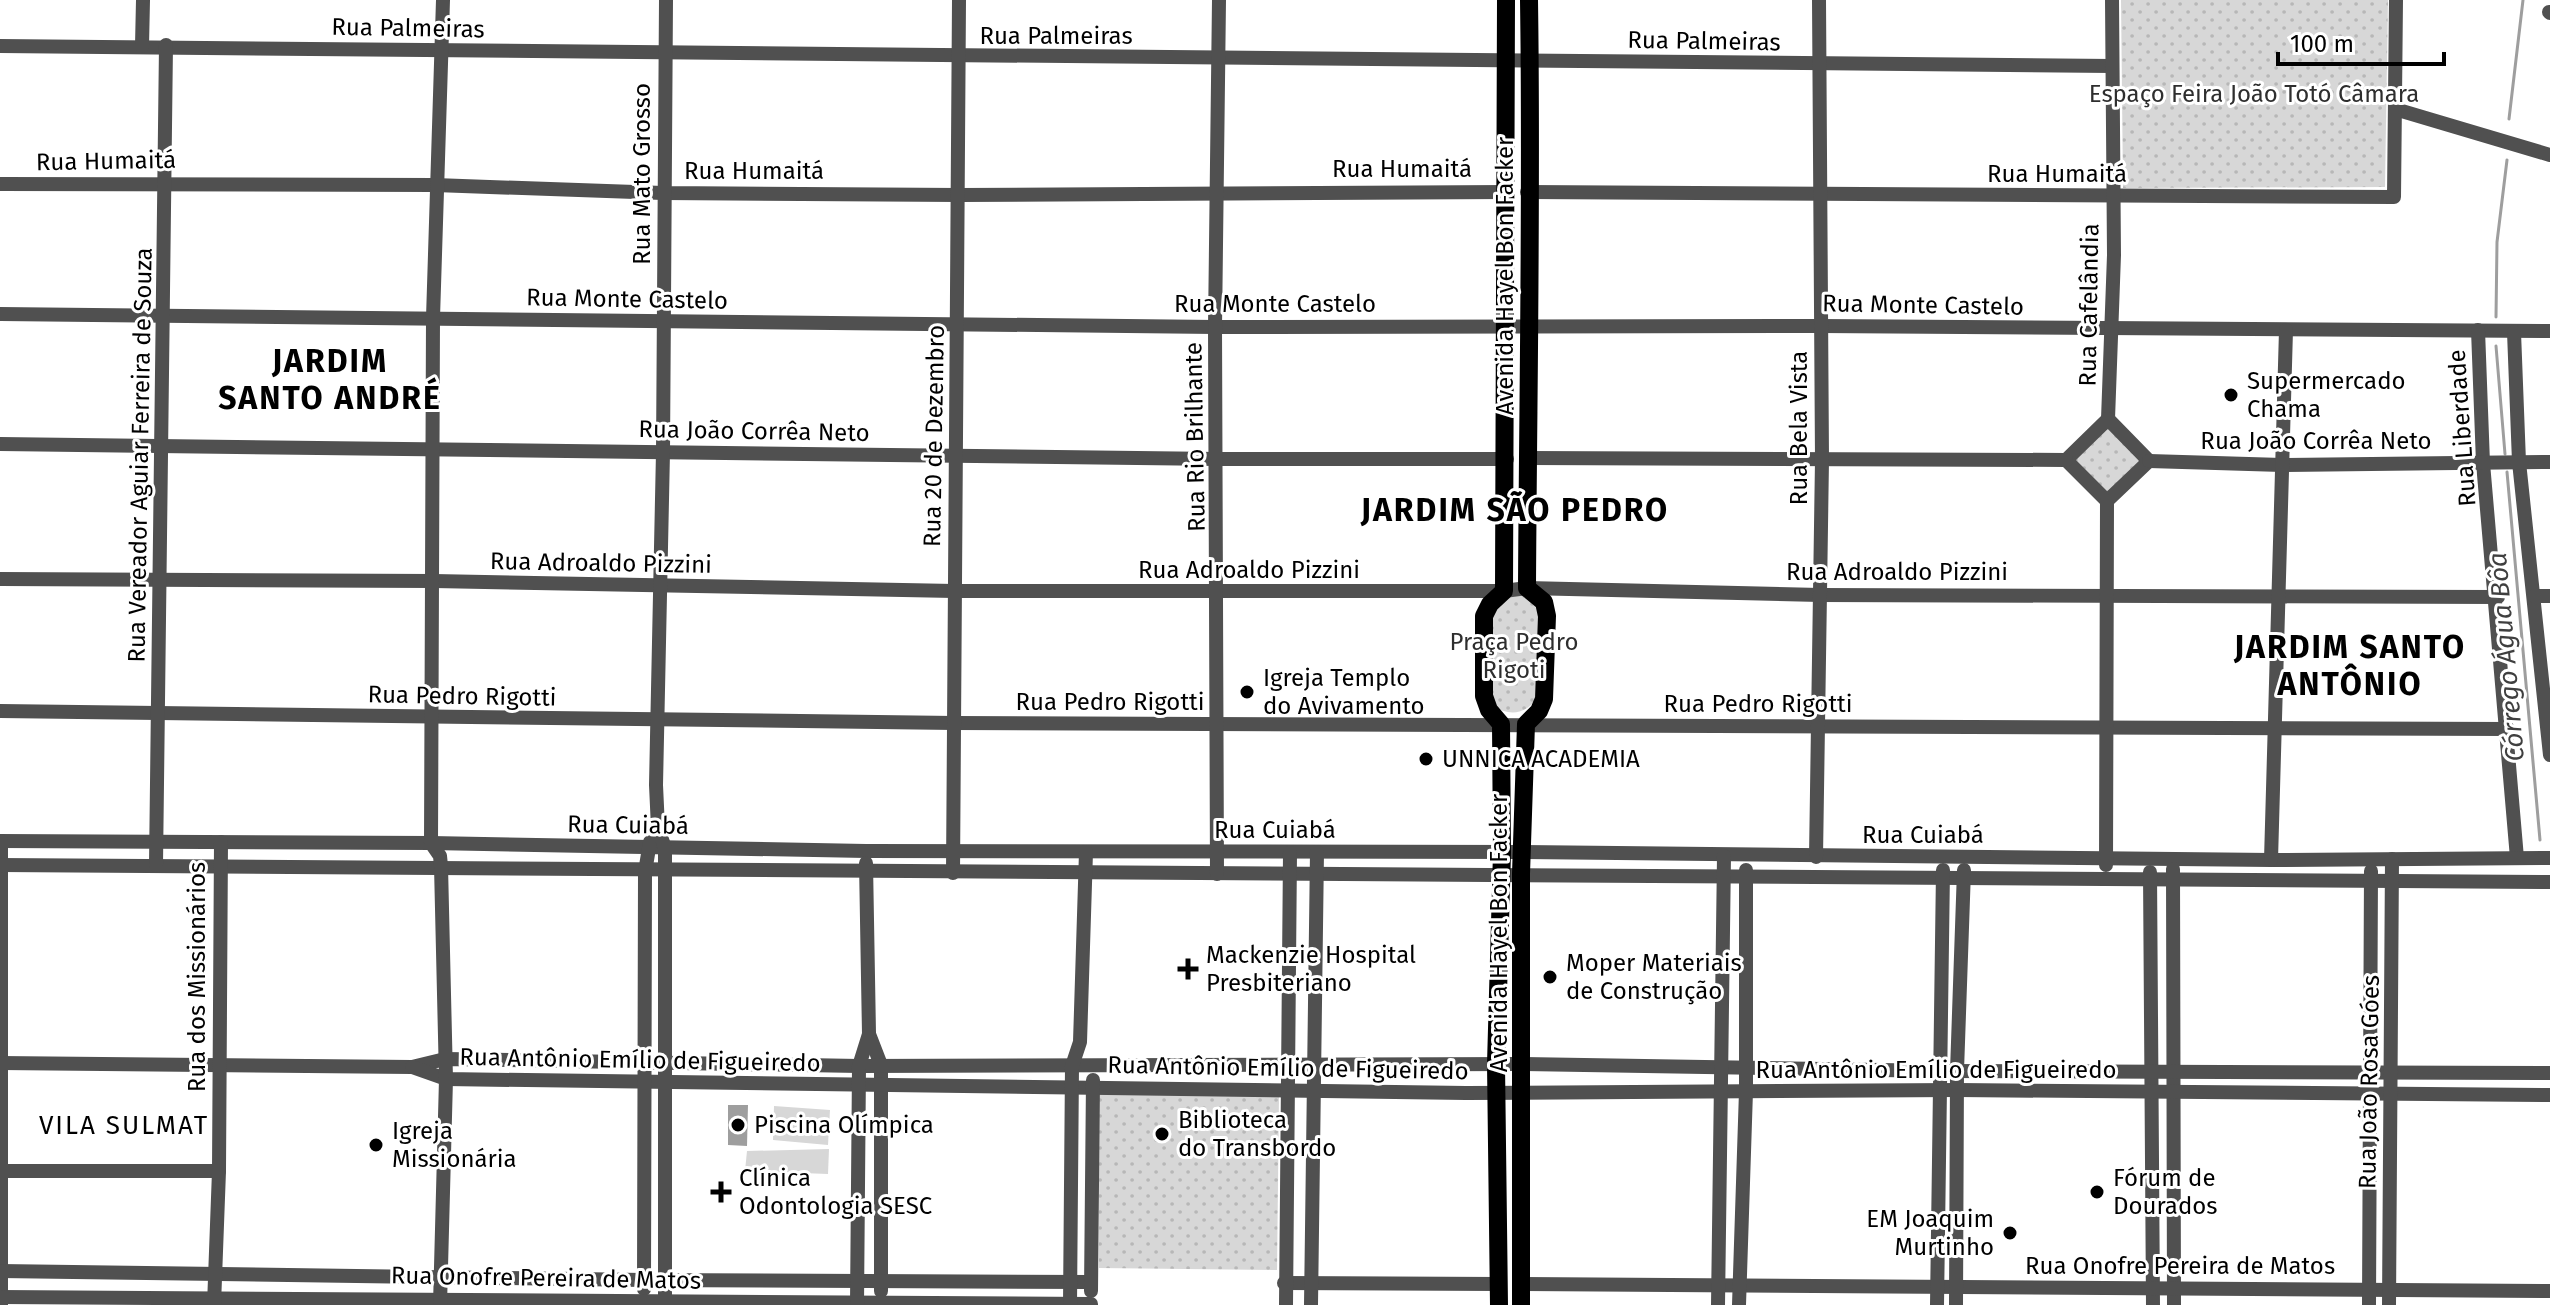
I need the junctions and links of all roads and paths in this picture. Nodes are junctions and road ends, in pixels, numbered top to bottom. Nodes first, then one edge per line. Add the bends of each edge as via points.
1 (143, 0) edge
2 (443, 0) edge
3 (666, 0) edge
4 (959, 0) edge
5 (1219, 0) edge
6 (1506, 0) edge
7 (1529, 0) edge
8 (1819, 0) edge
9 (2112, 0) edge
10 (2396, 0) edge
11 (166, 45) junction
12 (0, 46) edge
13 (142, 46) junction
14 (443, 51) junction
15 (665, 55) junction
16 (958, 58) junction
17 (1220, 60) junction
18 (1506, 61) junction
19 (1530, 61) junction
20 (1819, 64) junction
21 (2112, 66) junction
22 (2395, 109) junction
23 (2550, 155) edge
24 (167, 182) junction
25 (0, 184) edge
26 (435, 185) junction
27 (1508, 192) junction
28 (1527, 192) junction
29 (663, 193) junction
30 (1218, 193) junction
31 (1819, 194) junction
32 (959, 195) junction
33 (2113, 197) junction
34 (0, 314) edge
35 (162, 315) junction
36 (433, 318) junction
37 (664, 321) junction
38 (957, 324) junction
39 (1505, 325) junction
40 (1531, 325) junction
41 (1820, 326) junction
42 (1215, 327) junction
43 (2112, 329) junction
44 (2286, 330) junction
45 (2478, 330) junction
46 (2550, 331) edge
47 (2514, 332) junction
48 (2108, 419) junction
49 (0, 444) edge
50 (160, 446) junction
51 (433, 448) junction
52 (663, 452) junction
53 (955, 455) junction
54 (1528, 458) junction
55 (1218, 459) junction
56 (1507, 459) junction
57 (1822, 460) junction
58 (2066, 460) junction
59 (2149, 461) junction
60 (2519, 462) junction
61 (2550, 462) edge
62 (2483, 463) junction
63 (2282, 465) junction
64 (2107, 501) junction
65 (0, 579) edge
66 (161, 580) junction
67 (434, 581) junction
68 (661, 587) junction
69 (1527, 588) junction
70 (954, 591) junction
71 (1504, 591) junction
72 (1219, 593) junction
73 (1820, 595) junction
74 (2109, 595) junction
75 (2534, 596) junction
76 (2550, 596) edge
77 (2279, 597) junction
78 (2498, 597) junction
79 (0, 711) edge
80 (158, 712) junction
81 (432, 719) junction
82 (657, 721) junction
83 (954, 723) junction
84 (1218, 724) junction
85 (1501, 724) junction
86 (1526, 724) junction
87 (1817, 726) junction
88 (2108, 728) junction
89 (2275, 729) junction
90 (2508, 729) junction
91 (2550, 755) edge
92 (658, 828) junction
93 (0, 841) edge
94 (157, 842) junction
95 (221, 842) junction
96 (431, 843) junction
97 (646, 848) junction
98 (665, 848) junction
99 (953, 850) junction
100 (866, 851) junction
101 (1086, 852) junction
102 (1218, 852) junction
103 (1317, 852) junction
104 (1370, 852) junction
105 (1502, 852) junction
106 (1522, 852) junction
107 (1290, 853) junction
108 (1724, 856) junction
109 (1746, 856) junction
110 (1816, 857) junction
111 (1943, 858) junction
112 (1965, 858) junction
113 (2173, 858) junction
114 (2517, 858) junction
115 (2550, 858) edge
116 (2106, 859) junction
117 (2150, 859) junction
118 (2371, 859) junction
119 (2392, 859) junction
120 (2271, 860) junction
121 (0, 865) edge
122 (156, 865) junction
123 (220, 865) junction
124 (441, 866) junction
125 (645, 872) junction
126 (664, 872) junction
127 (866, 872) junction
128 (953, 873) junction
129 (1085, 873) junction
130 (1501, 873) junction
131 (1217, 874) junction
132 (1370, 874) junction
133 (1521, 874) junction
134 (1317, 875) junction
135 (1290, 876) junction
136 (1747, 877) junction
137 (1725, 878) junction
138 (1943, 878) junction
139 (1964, 878) junction
140 (2105, 878) junction
141 (2150, 879) junction
142 (2173, 879) junction
143 (2371, 881) junction
144 (2392, 881) junction
145 (2550, 882) edge
146 (869, 1034) junction
147 (1080, 1042) junction
148 (445, 1059) junction
149 (2, 1063) edge
150 (644, 1063) junction
151 (663, 1063) junction
152 (218, 1064) junction
153 (1496, 1064) junction
154 (1522, 1064) junction
155 (881, 1065) junction
156 (859, 1066) junction
157 (1072, 1066) junction
158 (1314, 1066) junction
159 (412, 1067) junction
160 (1092, 1067) junction
161 (1287, 1067) junction
162 (1723, 1069) junction
163 (1746, 1069) junction
164 (2151, 1069) junction
165 (2173, 1069) junction
166 (1940, 1071) junction
167 (1957, 1071) junction
168 (2370, 1072) junction
169 (2391, 1073) junction
170 (2550, 1073) edge
171 (446, 1079) junction
172 (644, 1083) junction
173 (663, 1084) junction
174 (859, 1085) junction
175 (882, 1085) junction
176 (1071, 1086) junction
177 (1093, 1087) junction
178 (1522, 1090) junction
179 (1958, 1090) junction
180 (1286, 1091) junction
181 (1314, 1091) junction
182 (1496, 1091) junction
183 (1723, 1091) junction
184 (1746, 1091) junction
185 (1940, 1091) junction
186 (2151, 1093) junction
187 (2173, 1093) junction
188 (2370, 1094) junction
189 (2390, 1095) junction
190 (2550, 1095) edge
191 (1, 1171) edge
192 (219, 1171) junction
193 (0, 1271) edge
194 (214, 1274) junction
195 (440, 1277) junction
196 (643, 1280) junction
197 (664, 1280) junction
198 (801, 1281) junction
199 (1068, 1281) junction
200 (858, 1282) junction
201 (881, 1282) junction
202 (1091, 1282) junction
203 (1311, 1282) junction
204 (1284, 1283) junction
205 (1499, 1284) junction
206 (1521, 1284) junction
207 (1720, 1285) junction
208 (1740, 1285) junction
209 (1936, 1286) junction
210 (1956, 1286) junction
211 (2152, 1289) junction
212 (2174, 1289) junction
213 (2550, 1291) edge
214 (2369, 1297) edge
215 (2389, 1297) edge
216 (1, 1300) edge
217 (214, 1300) edge
218 (440, 1302) edge
219 (801, 1303) edge
220 (644, 1304) edge
221 (665, 1304) edge
222 (857, 1304) edge
223 (882, 1304) edge
224 (1091, 1304) edge
225 (1070, 1305) edge
226 (1286, 1305) edge
227 (1311, 1305) edge
228 (1499, 1305) edge
229 (1521, 1305) edge
230 (1718, 1305) edge
231 (1739, 1305) edge
232 (1937, 1305) edge
233 (1956, 1305) edge
234 (2153, 1305) edge
235 (2174, 1305) edge

1 - 13 street
2 - 14 street
3 - 15 street, Rua Mato Grosso
4 - 16 street, Rua 20 de Dezembro
5 - 17 street, Rua Rio Brilhante
6 - 18 main road, Avenida Hayel Bon Facker
7 - 19 main road, Avenida Hayel Bon Facker
8 - 20 street, Rua Bela Vista
9 - 21 street, Rua Cafelândia
10 - 22 street
11 - 13 street, Rua Palmeiras
11 - 14 street, Rua Palmeiras
11 - 24 street, Rua Vereador Aguiar Ferreira de Souza
12 - 13 street, Rua Palmeiras
14 - 15 street, Rua Palmeiras
14 - 26 street
15 - 16 street, Rua Palmeiras
15 - 29 street, Rua Mato Grosso
16 - 17 street, Rua Palmeiras
16 - 32 street, Rua 20 de Dezembro
17 - 18 street, Rua Palmeiras
17 - 30 street, Rua Rio Brilhante
18 - 19 street, Rua Palmeiras
18 - 27 main road, Avenida Hayel Bon Facker
19 - 20 street, Rua Palmeiras
19 - 28 main road, Avenida Hayel Bon Facker
20 - 21 street, Rua Palmeiras
20 - 31 street, Rua Bela Vista
21 - 33 street, Rua Cafelândia
22 - 23 street
22 - 33 street, Rua Humaitá via 2394,197
24 - 25 street, Rua Humaitá
24 - 26 street, Rua Humaitá
24 - 35 street, Rua Vereador Aguiar Ferreira de Souza
26 - 29 street, Rua Humaitá
26 - 36 street
27 - 30 street, Rua Humaitá
27 - 39 main road, Avenida Hayel Bon Facker
28 - 31 street, Rua Humaitá
28 - 40 main road, Avenida Hayel Bon Facker
29 - 32 street, Rua Humaitá
29 - 37 street, Rua Mato Grosso
30 - 32 street, Rua Humaitá
30 - 42 street, Rua Rio Brilhante
31 - 33 street, Rua Humaitá
31 - 41 street, Rua Bela Vista
32 - 38 street, Rua 20 de Dezembro
33 - 43 street, Rua Cafelândia
34 - 35 street, Rua Monte Castelo
35 - 36 street, Rua Monte Castelo
35 - 50 street, Rua Vereador Aguiar Ferreira de Souza
36 - 37 street, Rua Monte Castelo
36 - 51 street
37 - 38 street, Rua Monte Castelo
37 - 52 street, Rua Mato Grosso
38 - 42 street, Rua Monte Castelo
38 - 53 street, Rua 20 de Dezembro
39 - 40 street, Rua Monte Castelo
39 - 42 street, Rua Monte Castelo
39 - 56 main road, Avenida Hayel Bon Facker
40 - 41 street, Rua Monte Castelo
40 - 54 main road, Avenida Hayel Bon Facker
41 - 43 street, Rua Monte Castelo
41 - 57 street, Rua Bela Vista
42 - 55 street, Rua Rio Brilhante
43 - 44 street, Rua Monte Castelo
43 - 48 street, Rua Cafelândia
44 - 45 street, Rua Monte Castelo
44 - 63 street
45 - 47 street, Rua Monte Castelo
45 - 62 street, Rua Liberdade
46 - 47 street, Rua Monte Castelo
47 - 60 street
48 - 58 street, Rua Cafelândia
48 - 59 street, Rua Cafelândia
49 - 50 street, Rua João Corrêa Neto
50 - 51 street, Rua João Corrêa Neto
50 - 66 street, Rua Vereador Aguiar Ferreira de Souza
51 - 52 street, Rua João Corrêa Neto
51 - 67 street
52 - 53 street, Rua João Corrêa Neto
52 - 68 street, Rua Mato Grosso
53 - 55 street, Rua João Corrêa Neto
53 - 70 street, Rua 20 de Dezembro
54 - 57 street
54 - 69 main road, Avenida Hayel Bon Facker
55 - 56 street, Rua João Corrêa Neto
55 - 72 street, Rua Rio Brilhante
56 - 71 main road, Avenida Hayel Bon Facker
57 - 58 street
57 - 73 street, Rua Bela Vista
58 - 64 street
59 - 63 street, Rua João Corrêa Neto
59 - 64 street
60 - 61 street
60 - 62 street, Rua João Corrêa Neto
60 - 75 street
62 - 63 street, Rua João Corrêa Neto
62 - 78 street, Rua Liberdade
63 - 77 street
64 - 74 street
65 - 66 street, Rua Adroaldo Pizzini
66 - 67 street, Rua Adroaldo Pizzini
66 - 80 street, Rua Vereador Aguiar Ferreira de Souza
67 - 68 street, Rua Adroaldo Pizzini
67 - 81 street
68 - 70 street, Rua Adroaldo Pizzini
68 - 82 street, Rua Mato Grosso
69 - 71 street, Rua Adroaldo Pizzini
69 - 73 street, Rua Adroaldo Pizzini
69 - 86 main road, Avenida Hayel Bon Facker via 1544,602 1547,616 1544,699
70 - 72 street, Rua Adroaldo Pizzini
70 - 83 street, Rua 20 de Dezembro
71 - 72 street, Rua Adroaldo Pizzini
71 - 85 main road, Avenida Hayel Bon Facker via 1484,616 1484,696
72 - 84 street, Rua Rio Brilhante
73 - 74 street, Rua Adroaldo Pizzini
73 - 87 street, Rua Bela Vista
74 - 77 street, Rua Adroaldo Pizzini
74 - 88 street
75 - 76 street
75 - 91 street
77 - 78 street, Rua Adroaldo Pizzini
77 - 89 street
78 - 90 street, Rua Liberdade
79 - 80 street, Rua Pedro Rigotti
80 - 81 street, Rua Pedro Rigotti
80 - 94 street, Rua Vereador Aguiar Ferreira de Souza
81 - 82 street, Rua Pedro Rigotti
81 - 96 street
82 - 83 street, Rua Pedro Rigotti
82 - 92 street, Rua Mato Grosso
83 - 84 street, Rua Pedro Rigotti
83 - 99 street, Rua 20 de Dezembro
84 - 85 street, Rua Pedro Rigotti
84 - 102 street, Rua Rio Brilhante
85 - 86 street, Rua Pedro Rigotti
85 - 105 main road, Avenida Hayel Bon Facker
86 - 87 street, Rua Pedro Rigotti
86 - 106 main road, Avenida Hayel Bon Facker
87 - 88 street, Rua Pedro Rigotti
87 - 110 street, Rua Bela Vista
88 - 89 street, Rua Pedro Rigotti
88 - 116 street
89 - 90 street, Rua Pedro Rigotti
89 - 120 street
90 - 114 street, Rua Liberdade
92 - 97 street
92 - 98 street, Rua Mato Grosso
93 - 94 street, Rua Cuiabá
93 - 121 street
94 - 95 street, Rua Cuiabá
94 - 122 street, Rua Vereador Aguiar Ferreira de Souza
95 - 96 street, Rua Cuiabá
95 - 123 street, Rua dos Missionários
96 - 97 street, Rua Cuiabá
96 - 124 street
97 - 98 street, Rua Cuiabá
97 - 125 street
98 - 100 street, Rua Cuiabá
98 - 126 street, Rua Mato Grosso
99 - 100 street, Rua Cuiabá
99 - 101 street, Rua Cuiabá
99 - 128 street, Rua 20 de Dezembro
100 - 127 street
101 - 102 street, Rua Cuiabá
101 - 129 street
102 - 107 street, Rua Cuiabá
102 - 131 street, Rua Rio Brilhante
103 - 104 street, Rua Cuiabá
103 - 107 street, Rua Cuiabá
103 - 134 street
104 - 105 street, Rua Cuiabá
104 - 132 street
105 - 106 street, Rua Cuiabá
105 - 130 main road, Avenida Hayel Bon Facker
106 - 108 street, Rua Cuiabá
106 - 133 main road, Avenida Hayel Bon Facker
107 - 135 street
108 - 109 street, Rua Cuiabá
108 - 137 street
109 - 110 street, Rua Cuiabá
109 - 136 street
110 - 111 street, Rua Cuiabá
111 - 112 street, Rua Cuiabá
111 - 138 street
112 - 116 street, Rua Cuiabá
112 - 139 street
113 - 117 street, Rua Cuiabá
113 - 120 street, Rua Cuiabá
113 - 142 street
114 - 115 street, Rua Cuiabá
114 - 119 street, Rua Cuiabá
116 - 117 street, Rua Cuiabá
116 - 140 street
117 - 141 street
118 - 119 street, Rua Cuiabá
118 - 120 street, Rua Cuiabá
118 - 143 street, Rua João Rosa Góes
119 - 144 street, Rua João Rosa Góes
121 - 122 street, Rua Cuiabá
121 - 149 street
122 - 123 street, Rua Cuiabá
123 - 124 street, Rua Cuiabá
123 - 152 street, Rua dos Missionários
124 - 125 street, Rua Cuiabá
124 - 148 street
125 - 126 street, Rua Cuiabá
125 - 150 street
126 - 127 street, Rua Cuiabá
126 - 151 street, Rua Mato Grosso
127 - 128 street, Rua Cuiabá
127 - 146 street
128 - 129 street, Rua Cuiabá
129 - 131 street, Rua Cuiabá
129 - 147 street
130 - 132 street, Rua Cuiabá
130 - 133 street, Rua Cuiabá
130 - 153 main road, Avenida Hayel Bon Facker
131 - 135 street, Rua Cuiabá
132 - 134 street, Rua Cuiabá
133 - 137 street, Rua Cuiabá
133 - 154 main road, Avenida Hayel Bon Facker
134 - 135 street, Rua Cuiabá
134 - 158 street
135 - 161 street
136 - 137 street, Rua Cuiabá
136 - 138 street, Rua Cuiabá
136 - 163 street
137 - 162 street
138 - 139 street, Rua Cuiabá
138 - 166 street
139 - 140 street, Rua Cuiabá
139 - 167 street
140 - 141 street, Rua Cuiabá
141 - 142 street, Rua Cuiabá
141 - 164 street
142 - 143 street, Rua Cuiabá
142 - 165 street
143 - 144 street, Rua Cuiabá
143 - 168 street, Rua João Rosa Góes
144 - 145 street, Rua Cuiabá
144 - 169 street, Rua João Rosa Góes
146 - 155 street
146 - 156 street
147 - 157 street
147 - 160 street
148 - 150 street, Rua Antônio Emílio de Figueiredo
148 - 159 street, Rua Antônio Emílio de Figueiredo
148 - 171 street
149 - 152 street, Rua Antônio Emílio de Figueiredo
149 - 191 street
150 - 151 street, Rua Antônio Emílio de Figueiredo
150 - 172 street
151 - 156 street, Rua Antônio Emílio de Figueiredo
151 - 173 street, Rua Mato Grosso
152 - 159 street, Rua Antônio Emílio de Figueiredo
152 - 192 street, Rua dos Missionários
153 - 154 street, Rua Antônio Emílio de Figueiredo
153 - 158 street, Rua Antônio Emílio de Figueiredo
153 - 182 main road, Avenida Hayel Bon Facker
154 - 162 street, Rua Antônio Emílio de Figueiredo
154 - 178 main road, Avenida Hayel Bon Facker
155 - 156 street, Rua Antônio Emílio de Figueiredo
155 - 157 street, Rua Antônio Emílio de Figueiredo
155 - 175 street
156 - 174 street
157 - 160 street, Rua Antônio Emílio de Figueiredo
157 - 176 street
158 - 161 street, Rua Antônio Emílio de Figueiredo
158 - 181 street
159 - 171 street, Rua Antônio Emílio de Figueiredo
160 - 161 street, Rua Antônio Emílio de Figueiredo
160 - 177 street
161 - 180 street
162 - 163 street, Rua Antônio Emílio de Figueiredo
162 - 183 street
163 - 166 street, Rua Antônio Emílio de Figueiredo
163 - 184 street
164 - 165 street, Rua Antônio Emílio de Figueiredo
164 - 167 street, Rua Antônio Emílio de Figueiredo
164 - 186 street
165 - 168 street, Rua Antônio Emílio de Figueiredo
165 - 187 street
166 - 167 street, Rua Antônio Emílio de Figueiredo
166 - 185 street
167 - 179 street
168 - 169 street, Rua Antônio Emílio de Figueiredo
168 - 188 street, Rua João Rosa Góes
169 - 170 street, Rua Antônio Emílio de Figueiredo
169 - 189 street, Rua João Rosa Góes
171 - 172 street, Rua Antônio Emílio de Figueiredo
171 - 195 street
172 - 173 street, Rua Antônio Emílio de Figueiredo
172 - 196 street
173 - 174 street, Rua Antônio Emílio de Figueiredo
173 - 197 street, Rua Mato Grosso
174 - 175 street, Rua Antônio Emílio de Figueiredo
174 - 200 street
175 - 176 street, Rua Antônio Emílio de Figueiredo
175 - 201 street
176 - 177 street, Rua Antônio Emílio de Figueiredo
176 - 199 street
177 - 180 street, Rua Antônio Emílio de Figueiredo
177 - 202 street
178 - 182 street, Rua Antônio Emílio de Figueiredo
178 - 183 street, Rua Antônio Emílio de Figueiredo
178 - 206 main road, Avenida Hayel Bon Facker
179 - 185 street, Rua Antônio Emílio de Figueiredo
179 - 186 street, Rua Antônio Emílio de Figueiredo
179 - 210 street
180 - 181 street, Rua Antônio Emílio de Figueiredo
180 - 204 street
181 - 182 street, Rua Antônio Emílio de Figueiredo
181 - 203 street
182 - 205 main road, Avenida Hayel Bon Facker
183 - 184 street, Rua Antônio Emílio de Figueiredo
183 - 207 street
184 - 185 street, Rua Antônio Emílio de Figueiredo
184 - 208 street
185 - 209 street
186 - 187 street, Rua Antônio Emílio de Figueiredo
186 - 211 street
187 - 188 street, Rua Antônio Emílio de Figueiredo
187 - 212 street
188 - 189 street, Rua Antônio Emílio de Figueiredo
188 - 214 street, Rua João Rosa Góes
189 - 190 street, Rua Antônio Emílio de Figueiredo
189 - 215 street, Rua João Rosa Góes
191 - 192 street
191 - 193 street
192 - 194 street, Rua dos Missionários
193 - 194 street, Rua Onofre Pereira de Matos
193 - 216 street
194 - 195 street, Rua Onofre Pereira de Matos
194 - 217 street, Rua dos Missionários
195 - 196 street, Rua Onofre Pereira de Matos
195 - 218 street
196 - 197 street, Rua Onofre Pereira de Matos
196 - 220 street
197 - 198 street, Rua Onofre Pereira de Matos
197 - 221 street, Rua Mato Grosso
198 - 200 street, Rua Onofre Pereira de Matos
198 - 219 street
199 - 201 street, Rua Onofre Pereira de Matos
199 - 202 street, Rua Onofre Pereira de Matos
199 - 225 street
200 - 201 street, Rua Onofre Pereira de Matos
200 - 222 street
201 - 223 street
202 - 224 street
203 - 204 street
203 - 205 street
203 - 227 street
204 - 226 street
205 - 228 main road, Avenida Hayel Bon Facker
206 - 207 street, Rua Onofre Pereira de Matos
206 - 229 main road, Avenida Hayel Bon Facker
207 - 208 street, Rua Onofre Pereira de Matos
207 - 230 street
208 - 209 street, Rua Onofre Pereira de Matos
208 - 231 street
209 - 210 street, Rua Onofre Pereira de Matos
209 - 232 street
210 - 211 street, Rua Onofre Pereira de Matos
210 - 233 street
211 - 212 street, Rua Onofre Pereira de Matos
211 - 234 street
212 - 214 street, Rua Onofre Pereira de Matos
212 - 235 street
213 - 215 street, Rua Onofre Pereira de Matos
214 - 215 street, Rua Onofre Pereira de Matos
216 - 217 street, Rua Onofre Pereira de Matos
217 - 218 street, Rua Onofre Pereira de Matos
218 - 220 street, Rua Onofre Pereira de Matos
219 - 221 street, Rua Onofre Pereira de Matos
219 - 222 street, Rua Onofre Pereira de Matos
220 - 221 street, Rua Onofre Pereira de Matos
222 - 223 street, Rua Onofre Pereira de Matos
223 - 225 street, Rua Onofre Pereira de Matos
224 - 225 street, Rua Onofre Pereira de Matos

